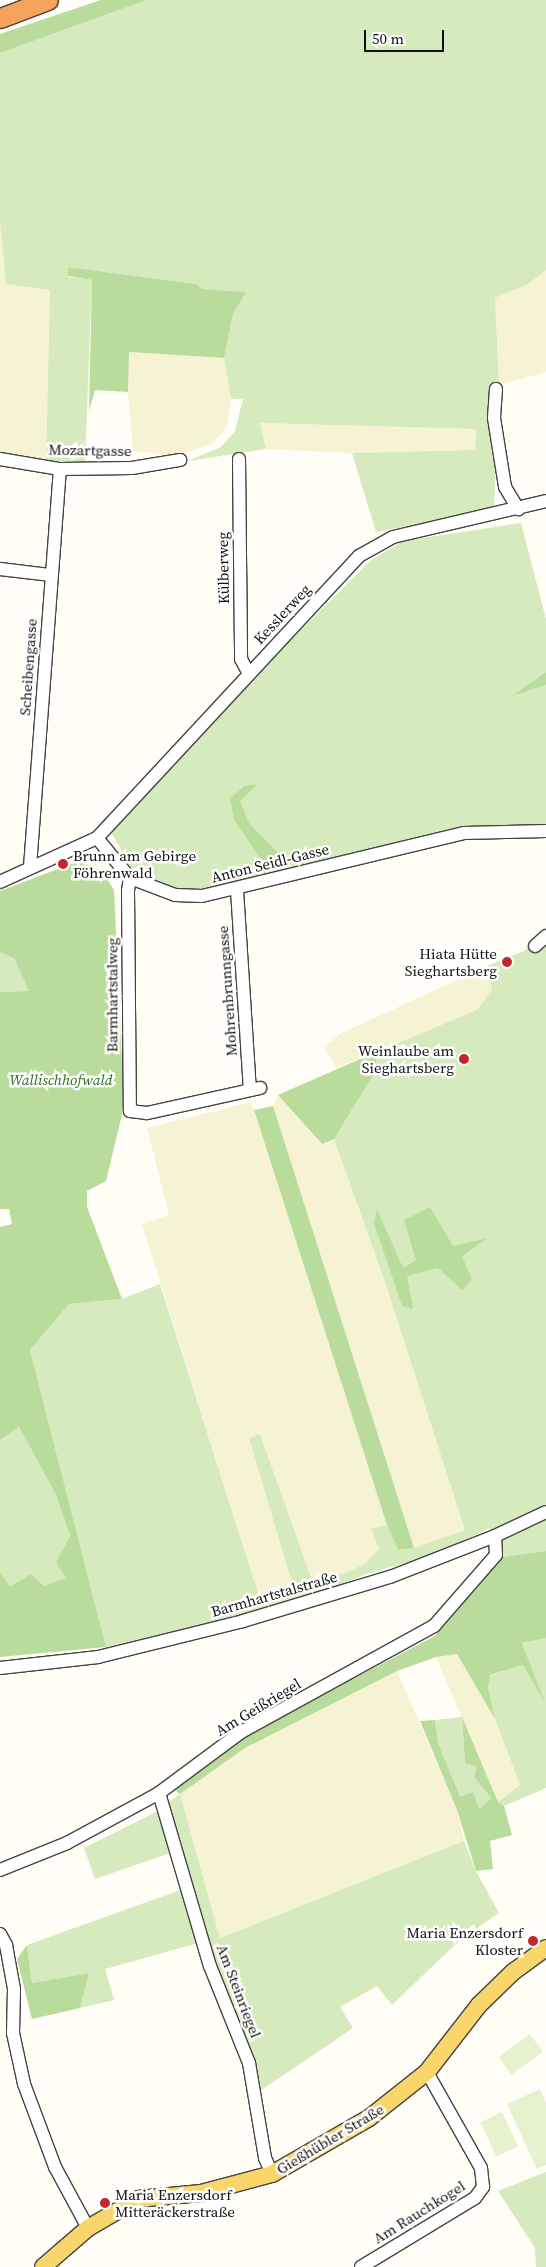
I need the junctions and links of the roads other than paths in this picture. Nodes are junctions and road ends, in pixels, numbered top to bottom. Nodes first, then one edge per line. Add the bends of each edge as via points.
1 (48, 0) edge
2 (0, 18) edge
3 (496, 389) dead end
4 (0, 459) edge
5 (239, 459) dead end
6 (180, 460) dead end
7 (60, 469) junction
8 (546, 501) edge
9 (518, 509) junction
10 (0, 569) edge
11 (50, 575) junction
12 (249, 674) junction
13 (546, 831) edge
14 (97, 838) junction
15 (30, 867) junction
16 (130, 878) junction
17 (0, 882) edge
18 (236, 890) junction
19 (546, 936) edge
20 (535, 946) dead end
21 (255, 1089) joint
22 (546, 1512) edge
23 (496, 1536) junction
24 (0, 1668) edge
25 (159, 1793) junction
26 (0, 1870) edge
27 (0, 1934) edge
28 (546, 1948) edge
29 (427, 2072) junction
30 (272, 2174) junction
31 (88, 2228) junction
32 (43, 2267) edge
33 (361, 2267) edge

1 - 2 highway
3 - 9 street via 494,418 504,487
4 - 7 street, Mozartgasse
5 - 12 street, Külberweg via 241,659
6 - 7 street, Mozartgasse via 132,468
7 - 11 street, Scheibengasse
8 - 9 street, Kesslerweg
9 - 12 street, Kesslerweg via 393,536 359,556
10 - 11 street
11 - 15 street, Scheibengasse
12 - 14 street, Kesslerweg
13 - 18 street, Anton Seidl-Gasse via 464,833
14 - 15 street
14 - 16 street, Anton Seidl-Gasse
15 - 17 street
16 - 18 street, Anton Seidl-Gasse via 175,895 202,896
16 - 21 street, Barmhartstalweg via 130,1111 147,1113
18 - 21 street, Mohrenbrunngasse
19 - 20 street
22 - 23 street, Barmhartstalstraße
23 - 24 street, Barmhartstalstraße via 390,1577 244,1621 98,1657
23 - 25 street, Am Geißriegel via 496,1555 434,1626 241,1732
25 - 26 street, Am Geißriegel via 67,1843
25 - 30 street, Am Steinriegel via 210,1966 249,2063 265,2158
27 - 31 street via 6,1945 14,1989 13,2033 24,2084 55,2168
28 - 29 main road, Gießhübler Straße via 479,2005
29 - 30 main road, Gießhübler Straße via 370,2118
29 - 33 street, Am Rauchkogel via 481,2168 484,2187 474,2198
30 - 31 main road, Gießhübler Straße via 201,2194 138,2199
31 - 32 main road, Gießhübler Straße

